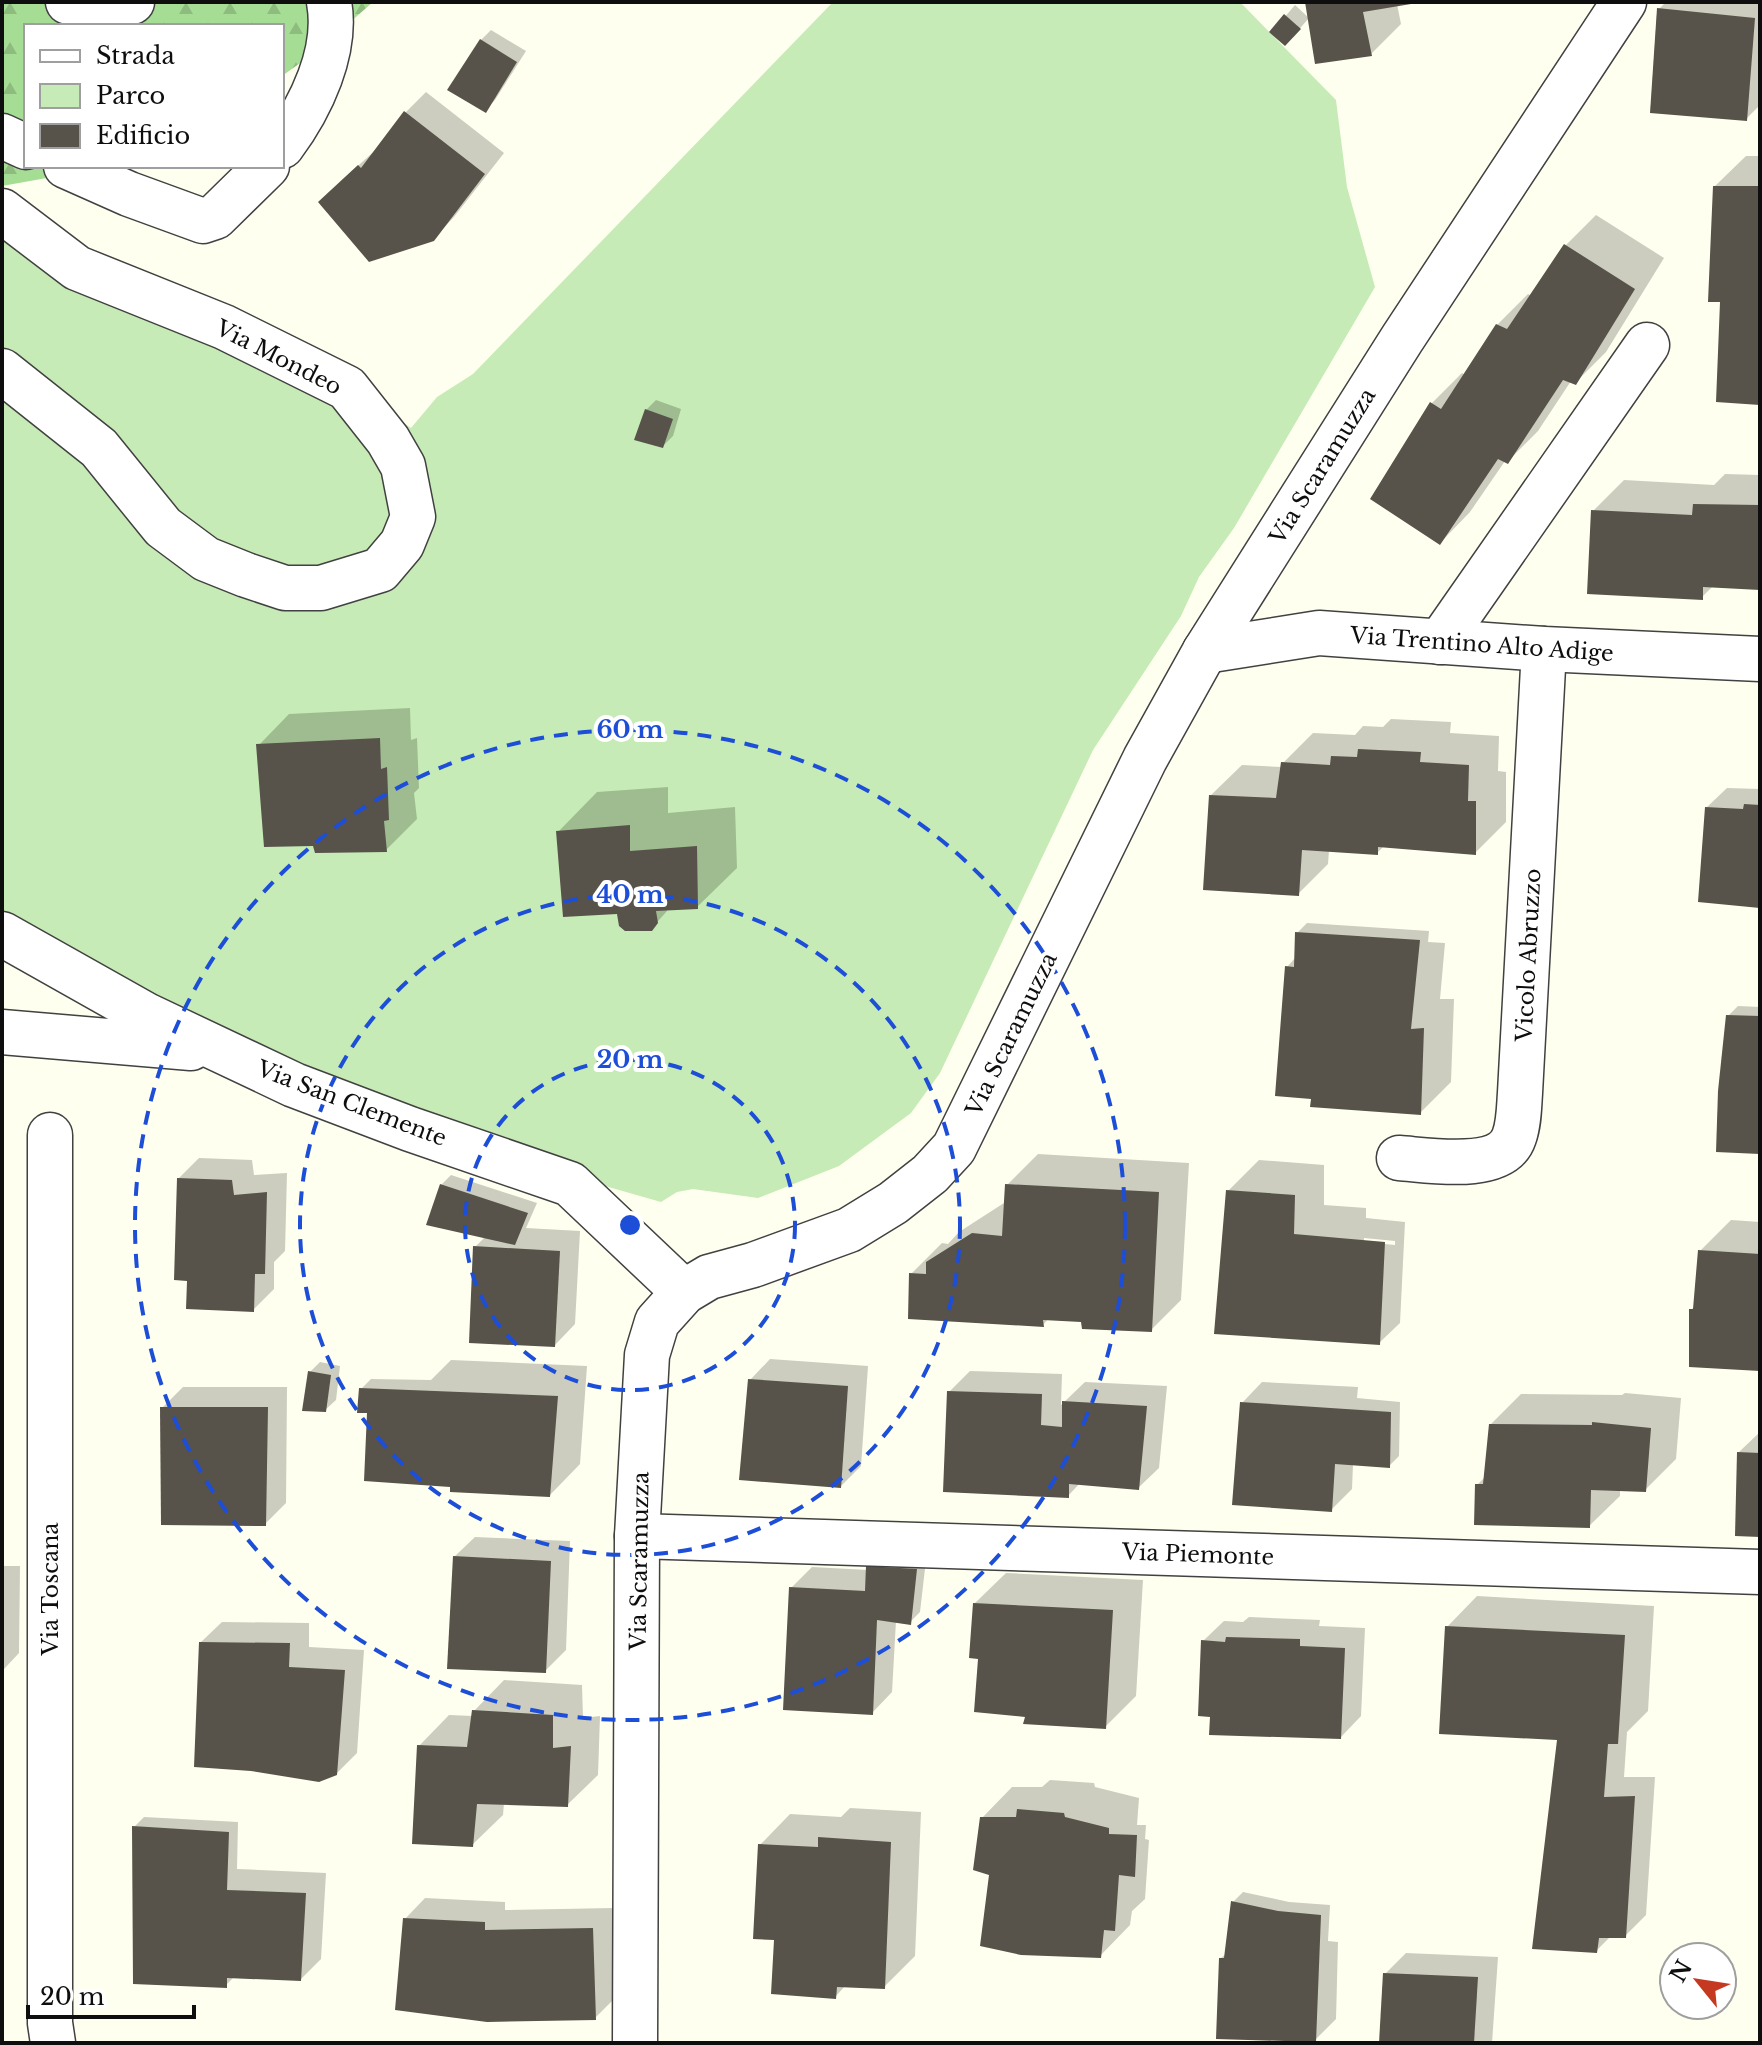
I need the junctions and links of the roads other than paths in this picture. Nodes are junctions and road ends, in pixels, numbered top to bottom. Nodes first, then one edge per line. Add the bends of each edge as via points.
1 (68, 2) edge
2 (132, 2) edge
3 (329, 2) edge
4 (1624, 2) edge
5 (2, 136) edge
6 (284, 142) edge
7 (24, 146) edge
8 (70, 168) edge
9 (265, 168) edge
10 (2, 211) edge
11 (1647, 345) dead end
12 (2, 371) edge
13 (1440, 642) junction
14 (1544, 649) junction
15 (1205, 651) junction
16 (1760, 659) edge
17 (2, 934) edge
18 (2, 1032) edge
19 (218, 1050) junction
20 (50, 1135) dead end
21 (1399, 1158) dead end
22 (684, 1292) junction
23 (637, 1536) junction
24 (1760, 1572) edge
25 (53, 2043) edge
26 (635, 2043) edge

1 - 2 street
3 - 6 street via 330,37 319,80
4 - 15 street, Via Scaramuzza
5 - 7 street
8 - 9 street via 203,221 215,217
10 - 12 street, Via Mondeo via 77,268 224,327 347,388 403,466 413,517 402,544 380,570 321,588 285,588 246,575 206,559 163,527 99,448
11 - 13 street
13 - 14 street, Via Trentino Alto Adige
13 - 15 street, Via Trentino Alto Adige via 1319,633
14 - 16 street, Via Trentino Alto Adige
14 - 21 street, Vicolo Abruzzo via 1514,1139 1480,1162
15 - 22 street, Via Scaramuzza via 1145,759 954,1148 893,1203 849,1230 709,1277
17 - 19 street, Via San Clemente
18 - 19 street
19 - 22 street, Via San Clemente via 294,1085 570,1184
20 - 25 street, Via Toscana
22 - 23 street, Via Scaramuzza via 657,1322 647,1355
23 - 24 street, Via Piemonte
23 - 26 street, Via Scaramuzza

